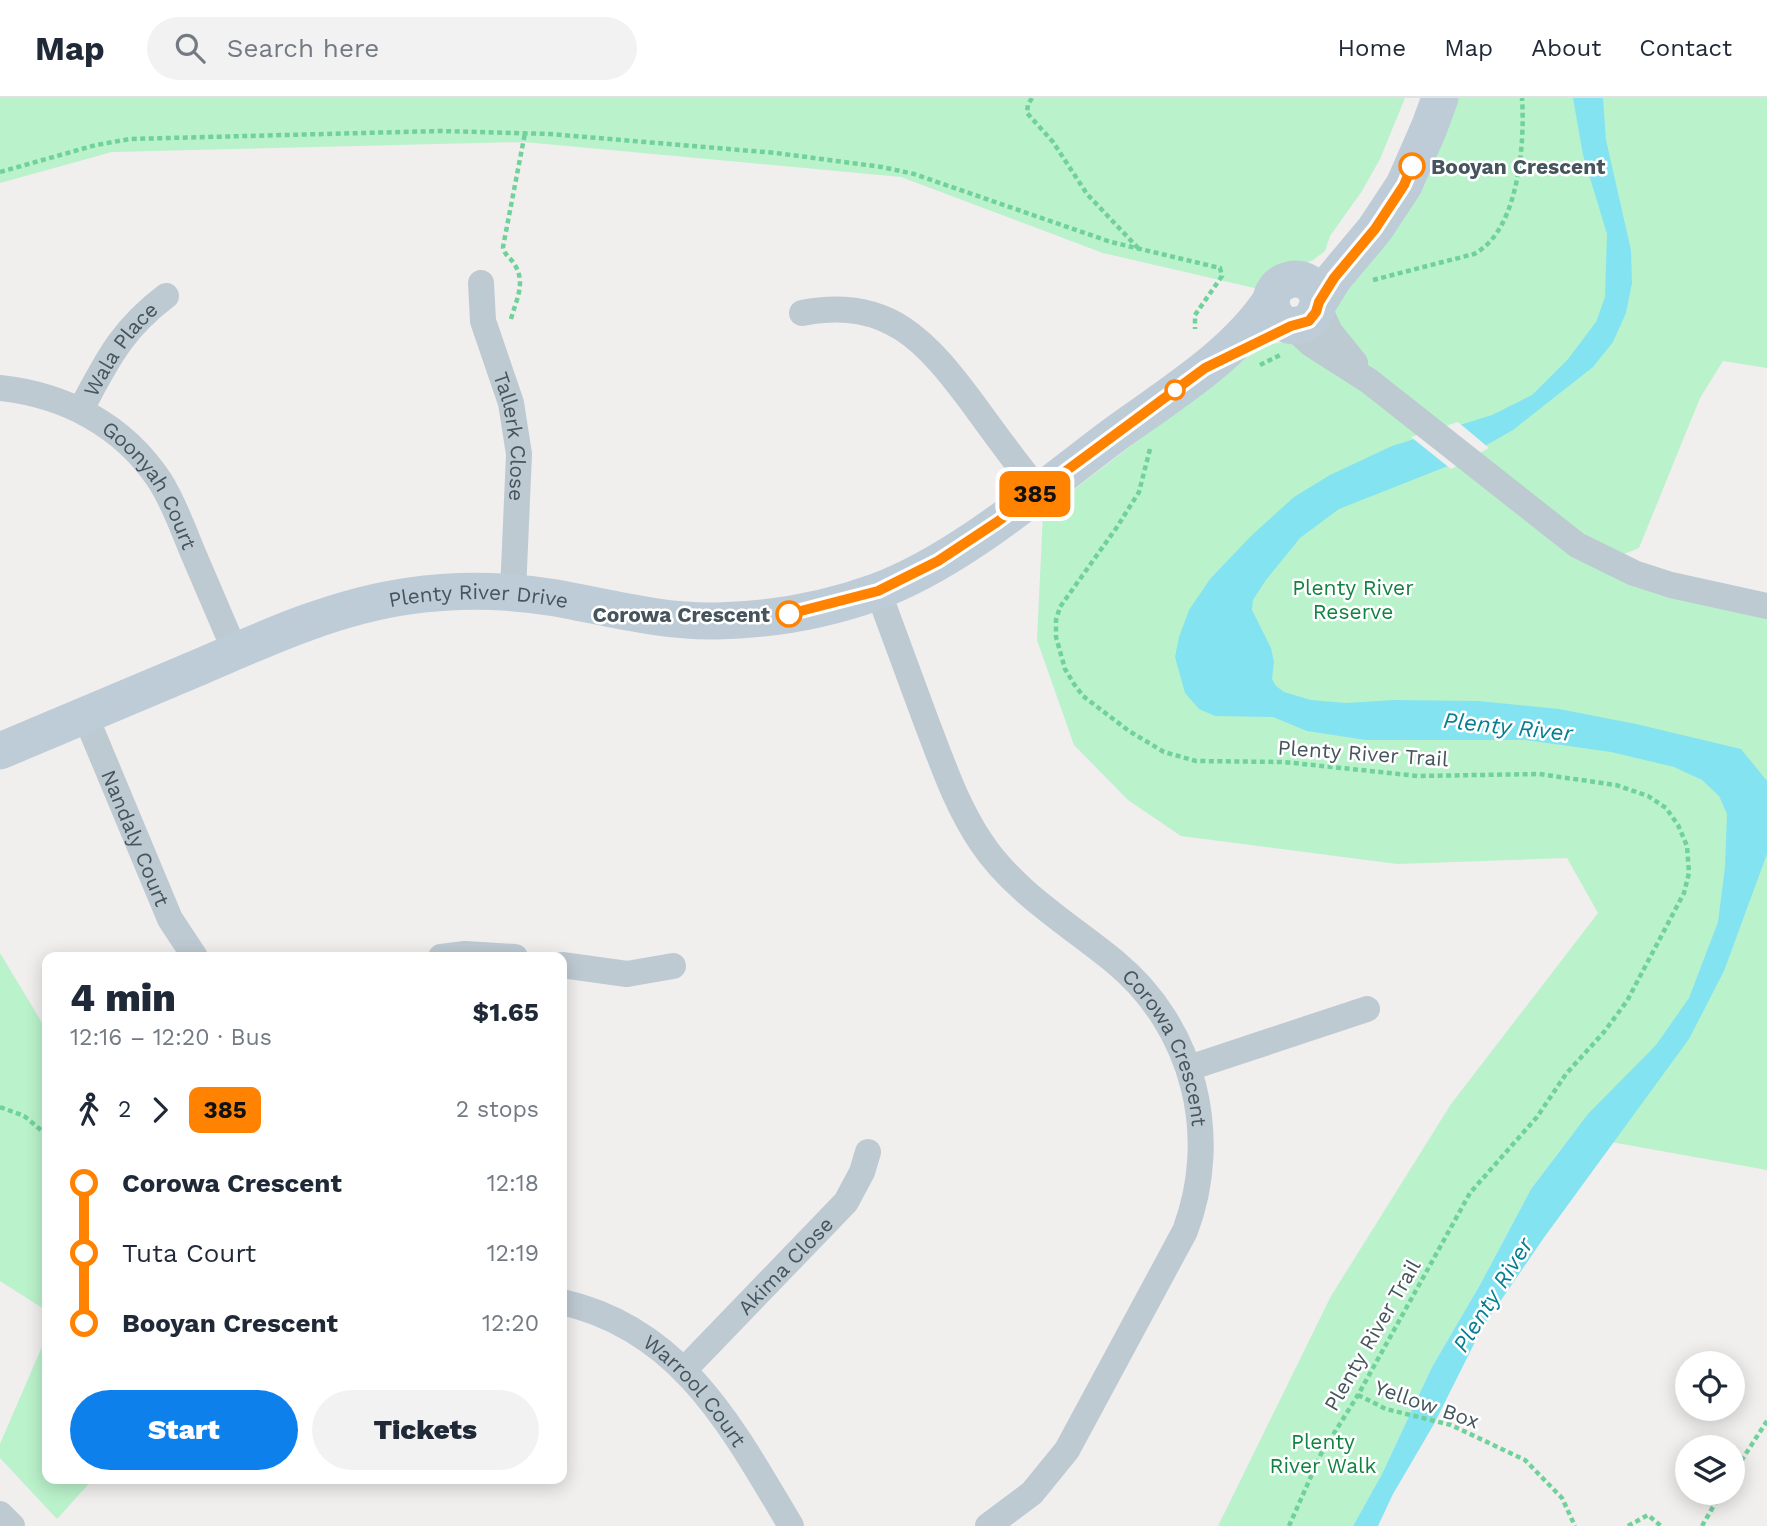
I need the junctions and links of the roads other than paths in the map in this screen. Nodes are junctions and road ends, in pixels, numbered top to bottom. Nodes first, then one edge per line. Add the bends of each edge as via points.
1 (1414, 98) edge
2 (1440, 98) edge
3 (481, 283) dead end
4 (166, 296) dead end
5 (1300, 312) junction
6 (802, 313) dead end
7 (1369, 381) junction
8 (0, 388) edge
9 (81, 409) junction
10 (1039, 491) junction
11 (878, 591) junction
12 (513, 592) junction
13 (1767, 606) edge
14 (235, 651) junction
15 (85, 715) junction
16 (0, 751) edge
17 (192, 952) edge
18 (567, 966) edge
19 (673, 966) dead end
20 (1367, 1009) dead end
21 (1189, 1068) junction
22 (868, 1152) dead end
23 (567, 1303) edge
24 (685, 1369) junction
25 (0, 1514) edge
26 (12, 1526) edge
27 (791, 1526) edge
28 (988, 1526) edge

1 - 5 street, Plenty River Drive via 1388,161 1333,253 1321,265
2 - 5 street via 1404,185 1375,229
3 - 12 street, Tallerk Close via 483,321 511,403 519,454
4 - 9 street, Wala Place via 145,312 110,353
5 - 7 street
5 - 7 street via 1330,331
5 - 10 street, Plenty River Drive via 1205,368
6 - 10 street via 858,312 901,327 940,360
7 - 13 street via 1577,545 1671,585
8 - 9 street, Goonyah Court
9 - 14 street, Goonyah Court via 130,445 159,480
10 - 11 street, Plenty River Drive via 938,561
11 - 12 street, Plenty River Drive via 805,611 713,621 657,618
11 - 21 street, Corowa Crescent via 943,766 982,844 1020,886 1139,984 1171,1028
12 - 14 street, Plenty River Drive via 443,593 371,603
14 - 15 street, Plenty River Drive
15 - 16 street, Plenty River Drive
15 - 17 street, Nandaly Court via 170,919
18 - 19 street via 626,974
20 - 21 street
21 - 28 street, Corowa Crescent via 1202,1144 1199,1185 1185,1231 1067,1450 1032,1493
22 - 24 street, Akima Close via 846,1202
23 - 24 street, Warrool Court via 626,1326
24 - 27 street, Warrool Court via 728,1422
25 - 26 street

